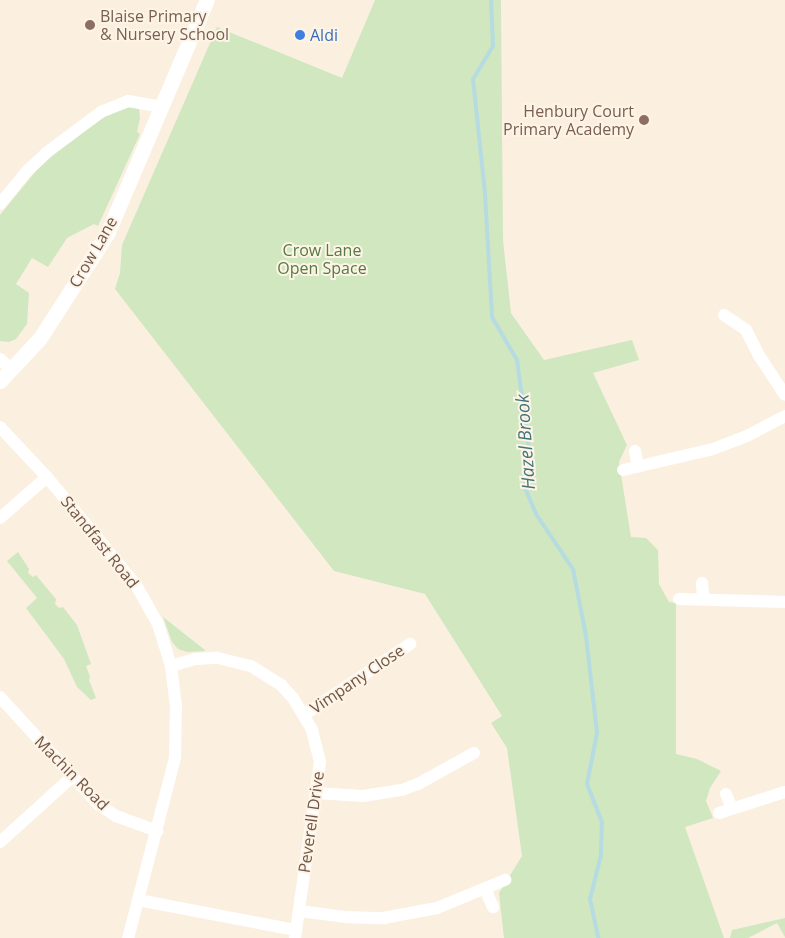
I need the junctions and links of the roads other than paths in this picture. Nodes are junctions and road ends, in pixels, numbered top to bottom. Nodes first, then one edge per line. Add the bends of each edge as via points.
1 (207, 0) edge
2 (161, 108) junction
3 (0, 204) edge
4 (724, 315) dead end
5 (0, 359) edge
6 (12, 370) junction
7 (0, 381) edge
8 (785, 395) edge
9 (785, 416) edge
10 (0, 427) edge
11 (635, 451) dead end
12 (638, 467) junction
13 (623, 470) dead end
14 (46, 477) junction
15 (0, 518) edge
16 (702, 583) dead end
17 (679, 599) dead end
18 (703, 600) junction
19 (785, 602) edge
20 (410, 644) dead end
21 (171, 666) junction
22 (0, 697) edge
23 (304, 715) junction
24 (474, 753) dead end
25 (72, 777) junction
26 (785, 792) edge
27 (316, 794) junction
28 (726, 794) dead end
29 (732, 808) junction
30 (719, 813) dead end
31 (157, 831) junction
32 (0, 842) edge
33 (505, 880) dead end
34 (485, 889) junction
35 (138, 900) junction
36 (493, 907) dead end
37 (299, 910) junction
38 (295, 934) edge
39 (128, 938) edge

1 - 2 street, Crow Lane
2 - 3 street via 128,101 101,112 46,153
2 - 6 street, Crow Lane via 101,244 40,338
4 - 8 street via 746,330
5 - 6 street
6 - 7 street, Crow Lane
9 - 12 street via 714,449
10 - 14 street, Standfast Road
11 - 12 street
12 - 13 street
14 - 15 street
14 - 21 street, Standfast Road via 136,585 158,624
16 - 18 street
17 - 18 street
18 - 19 street
20 - 23 street, Vimpany Close
21 - 23 street, Peverell Drive via 196,659 218,658 251,666 281,685
21 - 31 street, Standfast Road via 176,704 175,758
22 - 25 street, Machin Road
23 - 27 street, Peverell Drive via 312,730 320,762
24 - 27 street via 402,790 363,796
25 - 31 street, Machin Road via 98,804 116,816
25 - 32 street
26 - 29 street
27 - 37 street, Peverell Drive
28 - 29 street
29 - 30 street
31 - 35 street, Standfast Road
33 - 34 street
34 - 36 street
34 - 37 street via 436,908 383,918 345,917
35 - 38 street
35 - 39 street, Standfast Road
37 - 38 street, Peverell Drive

